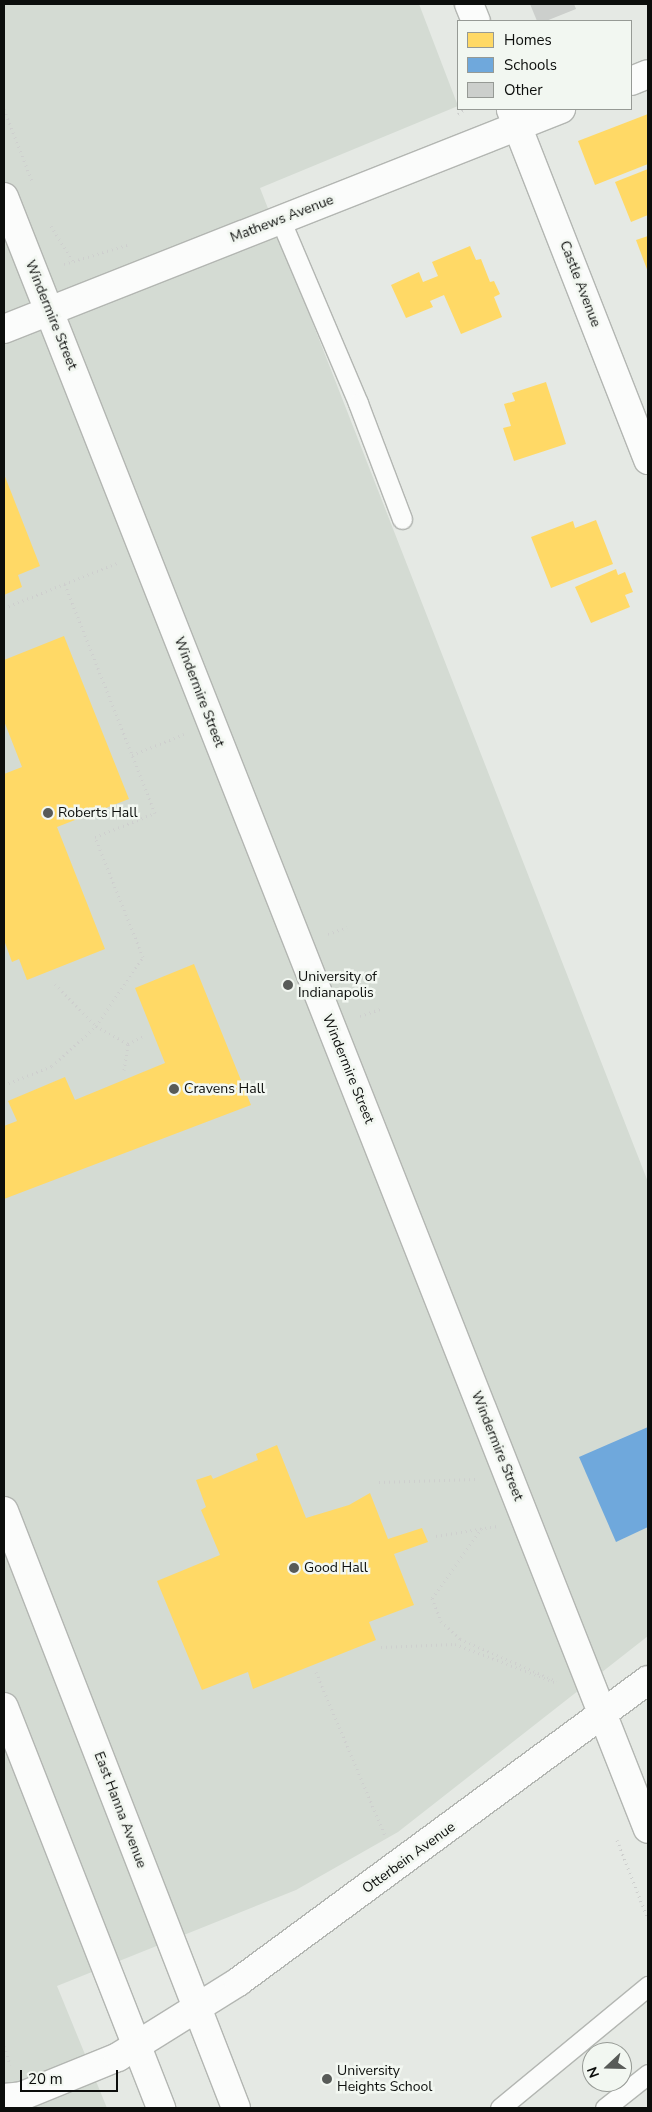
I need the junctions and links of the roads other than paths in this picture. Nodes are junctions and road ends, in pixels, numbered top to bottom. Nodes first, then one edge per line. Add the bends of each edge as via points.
1 (469, 4) edge
2 (476, 20) edge
3 (648, 74) edge
4 (632, 81) edge
5 (555, 110) edge
6 (514, 117) edge
7 (4, 197) edge
8 (280, 220) junction
9 (49, 311) junction
10 (4, 329) edge
11 (648, 460) edge
12 (402, 519) dead end
13 (4, 1511) edge
14 (648, 1680) edge
15 (4, 1707) edge
16 (603, 1715) junction
17 (648, 1829) edge
18 (648, 1986) edge
19 (197, 2008) junction
20 (138, 2046) junction
21 (648, 2074) edge
22 (17, 2101) edge
23 (161, 2108) edge
24 (236, 2108) edge
25 (500, 2108) edge
26 (605, 2108) edge

1 - 2 street
3 - 4 street
5 - 6 street, Mathews Avenue
6 - 8 street, Mathews Avenue
6 - 11 street, Castle Avenue
7 - 9 street, Windermire Street
8 - 9 street, Mathews Avenue
8 - 12 lane via 358,403
9 - 10 street, Mathews Avenue
9 - 16 street, Windermire Street
13 - 19 street, East Hanna Avenue
14 - 16 street, Otterbein Avenue
15 - 20 street
16 - 17 street, Windermire Street
16 - 19 street, Otterbein Avenue via 238,1982
18 - 25 lane
19 - 20 street, Otterbein Avenue
19 - 24 street, East Hanna Avenue
20 - 22 street, Otterbein Avenue
20 - 23 street
21 - 26 lane

